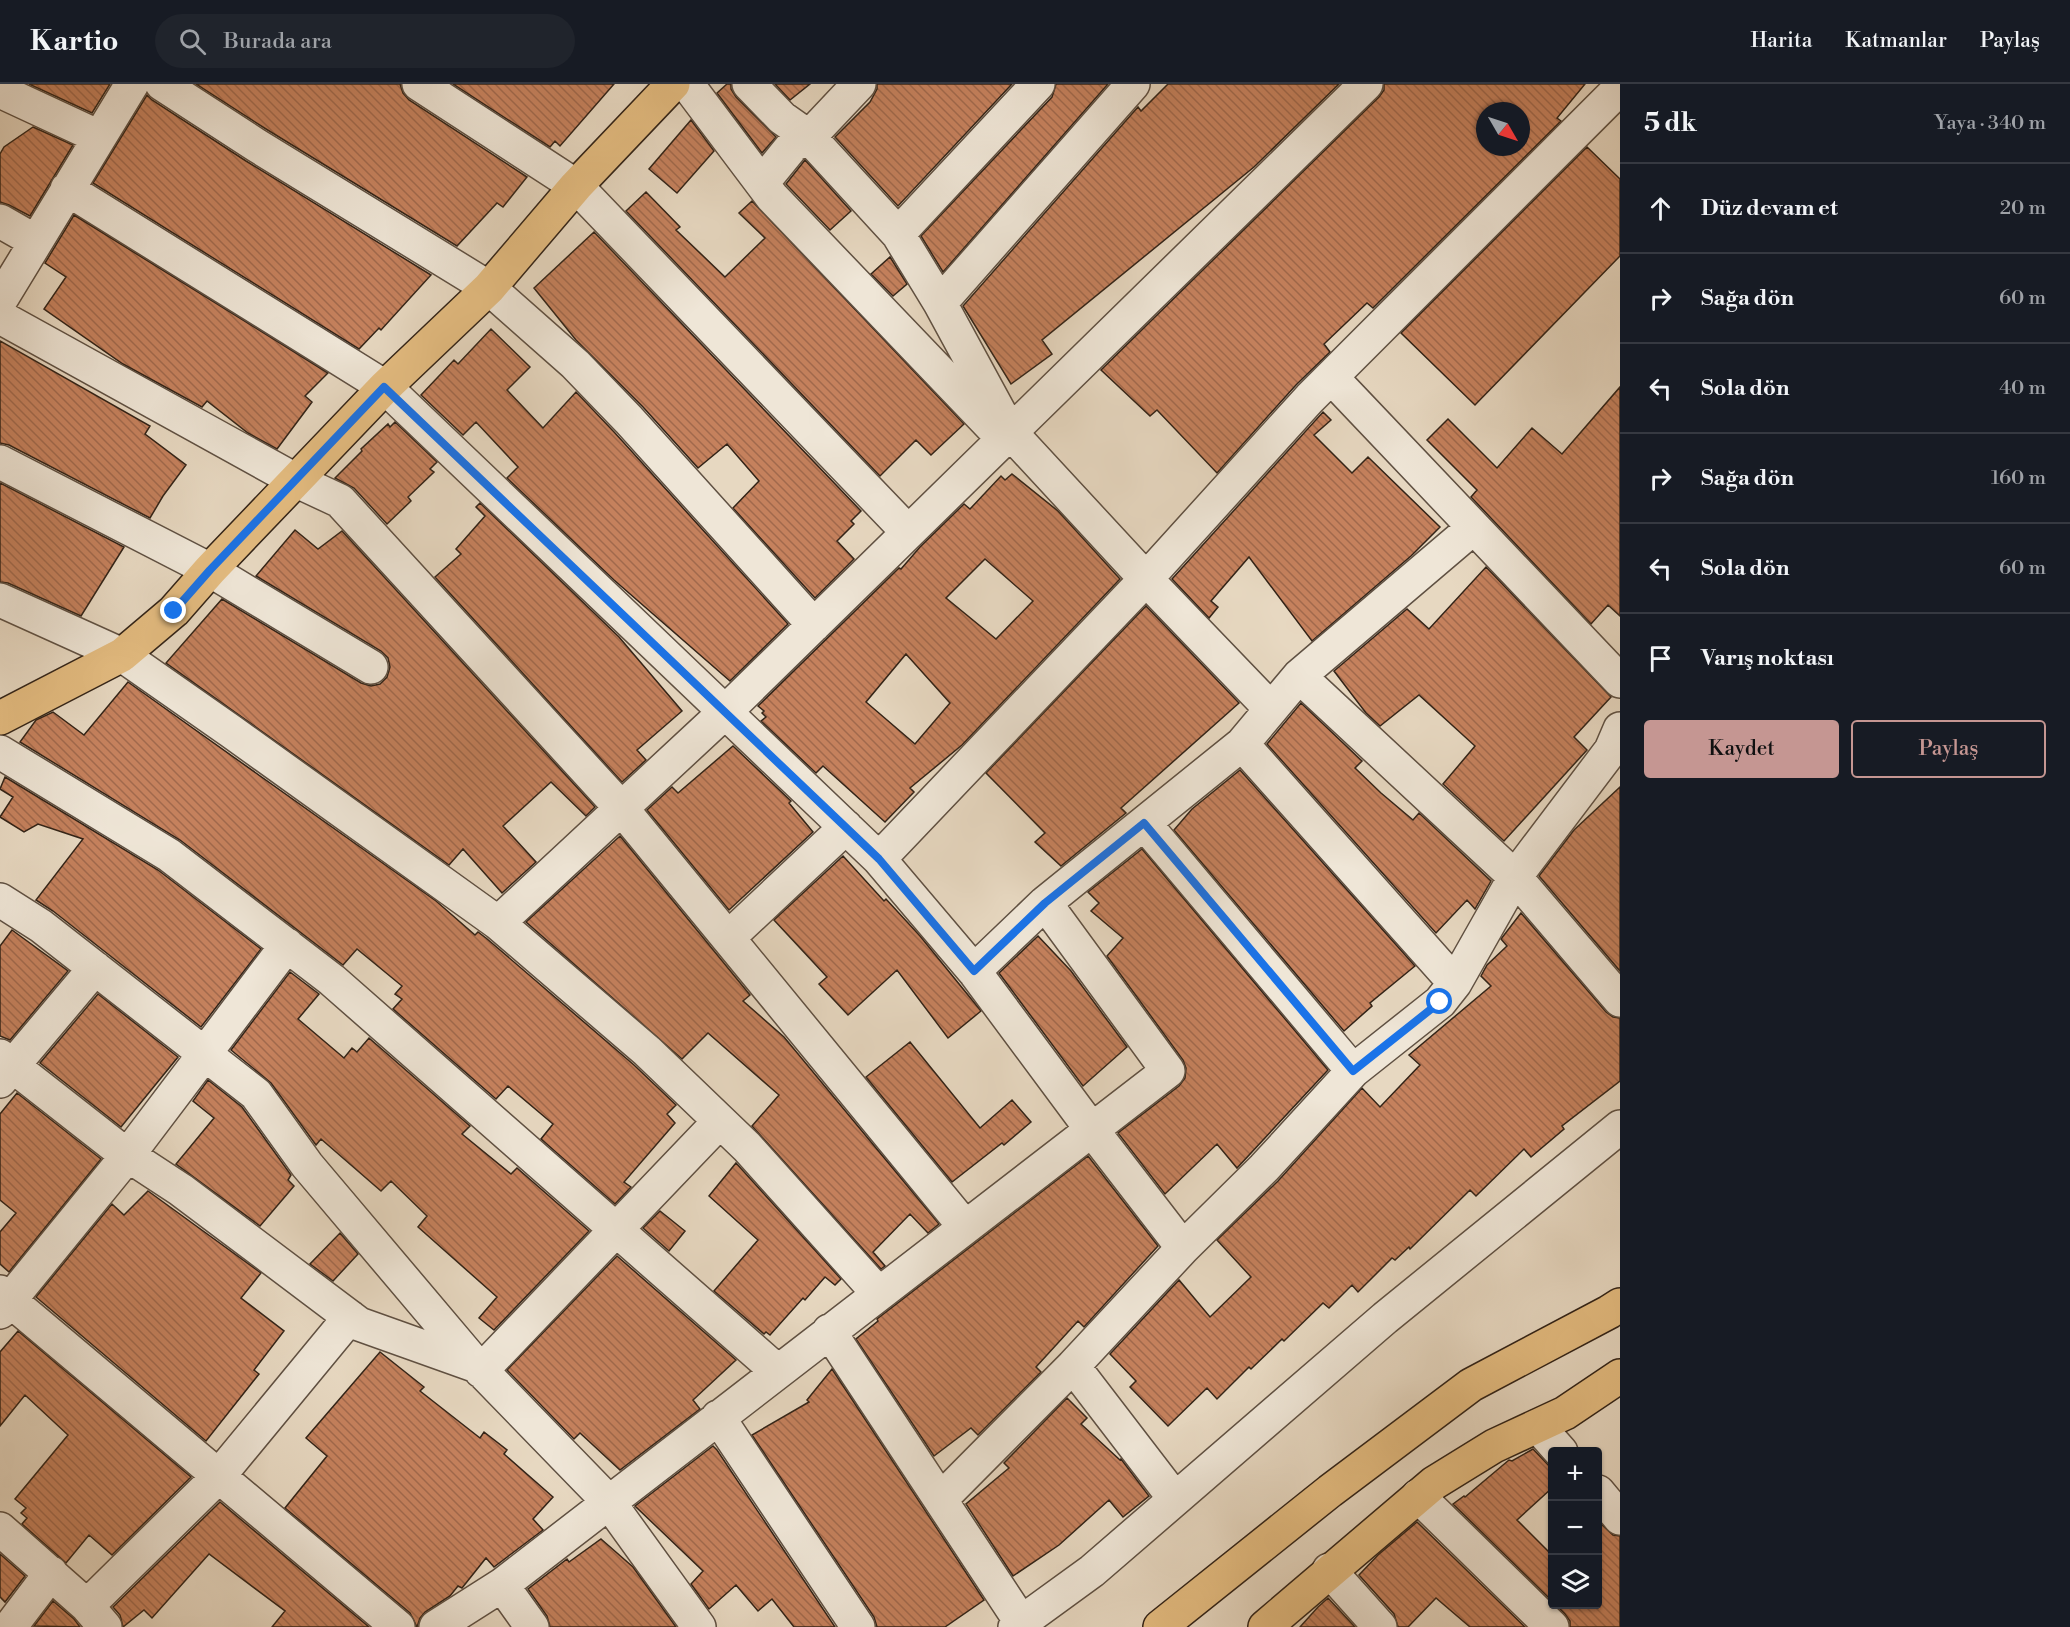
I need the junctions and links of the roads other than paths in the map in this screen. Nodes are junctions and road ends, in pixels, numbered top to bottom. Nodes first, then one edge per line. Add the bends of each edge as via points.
1 (132, 84) edge
2 (162, 84) edge
3 (419, 84) edge
4 (672, 84) edge
5 (687, 84) edge
6 (749, 84) edge
7 (859, 84) edge
8 (1038, 84) edge
9 (1133, 84) edge
10 (1366, 84) edge
11 (1620, 88) edge
12 (0, 91) edge
13 (99, 137) junction
14 (809, 137) junction
15 (762, 183) junction
16 (576, 186) junction
17 (67, 189) junction
18 (0, 220) edge
19 (898, 234) junction
20 (35, 241) junction
21 (489, 288) junction
22 (0, 301) edge
23 (940, 303) junction
24 (0, 317) edge
25 (1332, 378) junction
26 (384, 387) junction
27 (1006, 435) junction
28 (0, 462) edge
29 (295, 480) junction
30 (1473, 528) junction
31 (908, 532) junction
32 (210, 570) junction
33 (1146, 579) junction
34 (0, 600) edge
35 (814, 625) junction
36 (122, 655) junction
37 (371, 667) dead end
38 (1299, 676) junction
39 (1620, 681) edge
40 (1271, 709) junction
41 (725, 712) junction
42 (0, 718) edge
43 (1620, 729) edge
44 (1242, 744) junction
45 (0, 752) edge
46 (622, 809) junction
47 (1144, 823) junction
48 (846, 827) junction
49 (879, 859) junction
50 (1515, 877) junction
51 (0, 900) edge
52 (1045, 903) junction
53 (498, 923) junction
54 (728, 938) junction
55 (287, 945) junction
56 (95, 968) junction
57 (974, 971) junction
58 (1455, 983) junction
59 (1620, 1000) edge
60 (204, 1054) junction
61 (4, 1067) edge
62 (1353, 1071) junction
63 (720, 1121) junction
64 (1620, 1127) edge
65 (1092, 1130) junction
66 (128, 1155) junction
67 (965, 1227) junction
68 (616, 1229) junction
69 (1183, 1248) junction
70 (878, 1293) junction
71 (3, 1301) edge
72 (1620, 1305) edge
73 (350, 1317) junction
74 (829, 1331) junction
75 (1073, 1366) junction
76 (478, 1368) junction
77 (777, 1371) junction
78 (1620, 1376) edge
79 (718, 1417) junction
80 (1538, 1426) junction
81 (1557, 1447) edge
82 (218, 1476) junction
83 (1418, 1496) junction
84 (1602, 1497) edge
85 (941, 1499) junction
86 (1175, 1499) junction
87 (608, 1502) junction
88 (1620, 1518) edge
89 (0, 1528) edge
90 (1329, 1570) junction
91 (51, 1574) junction
92 (502, 1585) junction
93 (96, 1617) edge
94 (1018, 1625) edge
95 (10, 1627) edge
96 (398, 1627) edge
97 (436, 1627) edge
98 (532, 1627) edge
99 (699, 1627) edge
100 (858, 1627) edge
101 (1160, 1627) edge
102 (1264, 1627) edge
103 (1380, 1627) edge
104 (1552, 1627) edge

1 - 13 street
2 - 21 street
3 - 16 street
4 - 16 main road
5 - 15 street
6 - 14 street via 782,118
7 - 14 street
8 - 19 street
9 - 23 street
10 - 27 street
11 - 25 street
12 - 13 street
13 - 17 street
14 - 15 street via 793,145
14 - 19 street
15 - 27 street
16 - 21 main road
16 - 31 street
17 - 20 street
17 - 26 street
18 - 20 street
19 - 23 street
20 - 22 street
21 - 26 main road
21 - 35 street via 582,372 637,429
23 - 27 street
24 - 29 street
25 - 30 street
25 - 33 street
26 - 29 main road
26 - 41 street
27 - 31 street
27 - 33 street
28 - 32 street
29 - 32 main road
29 - 46 street via 340,501
30 - 38 street
30 - 39 street
31 - 35 street
32 - 36 main road via 174,611
32 - 37 street
33 - 40 street
33 - 49 street
34 - 36 street
35 - 41 street
36 - 42 main road
36 - 53 street
38 - 40 street
38 - 50 street
40 - 44 street
41 - 46 street
41 - 48 street
43 - 50 street via 1611,750
44 - 47 street
44 - 58 street
45 - 55 street via 169,855
46 - 53 street
46 - 54 street
47 - 52 street
47 - 62 street
48 - 49 street
48 - 54 street
49 - 57 street
50 - 58 street
50 - 59 street
51 - 56 street
52 - 57 street
52 - 65 street via 1168,1071
53 - 63 street via 647,1051
54 - 67 street
55 - 60 street
55 - 68 street
56 - 60 street
56 - 61 street
57 - 65 street
58 - 62 street via 1440,1002
60 - 66 street
60 - 76 street via 256,1094 307,1165
61 - 66 street
62 - 69 street via 1264,1168
63 - 68 street
63 - 70 street
64 - 86 street via 1385,1317
65 - 67 street
65 - 69 street
66 - 71 street
66 - 73 street
67 - 70 street
68 - 76 street
68 - 77 street
69 - 75 street
70 - 74 street
71 - 82 street
72 - 101 main road via 1471,1384
73 - 76 street via 359,1324
73 - 82 street
74 - 77 street
74 - 85 street
75 - 85 street
75 - 86 street
76 - 87 street
77 - 79 street
78 - 80 main road
79 - 87 street
79 - 100 street
80 - 81 street
80 - 83 main road via 1494,1446
82 - 93 street
82 - 96 street
83 - 90 main road
83 - 104 street
84 - 88 street
85 - 94 street
86 - 94 street via 1092,1570
87 - 92 street
87 - 99 street
89 - 91 street
90 - 102 main road
90 - 103 street
91 - 93 street
91 - 95 street
92 - 97 street
92 - 98 street

